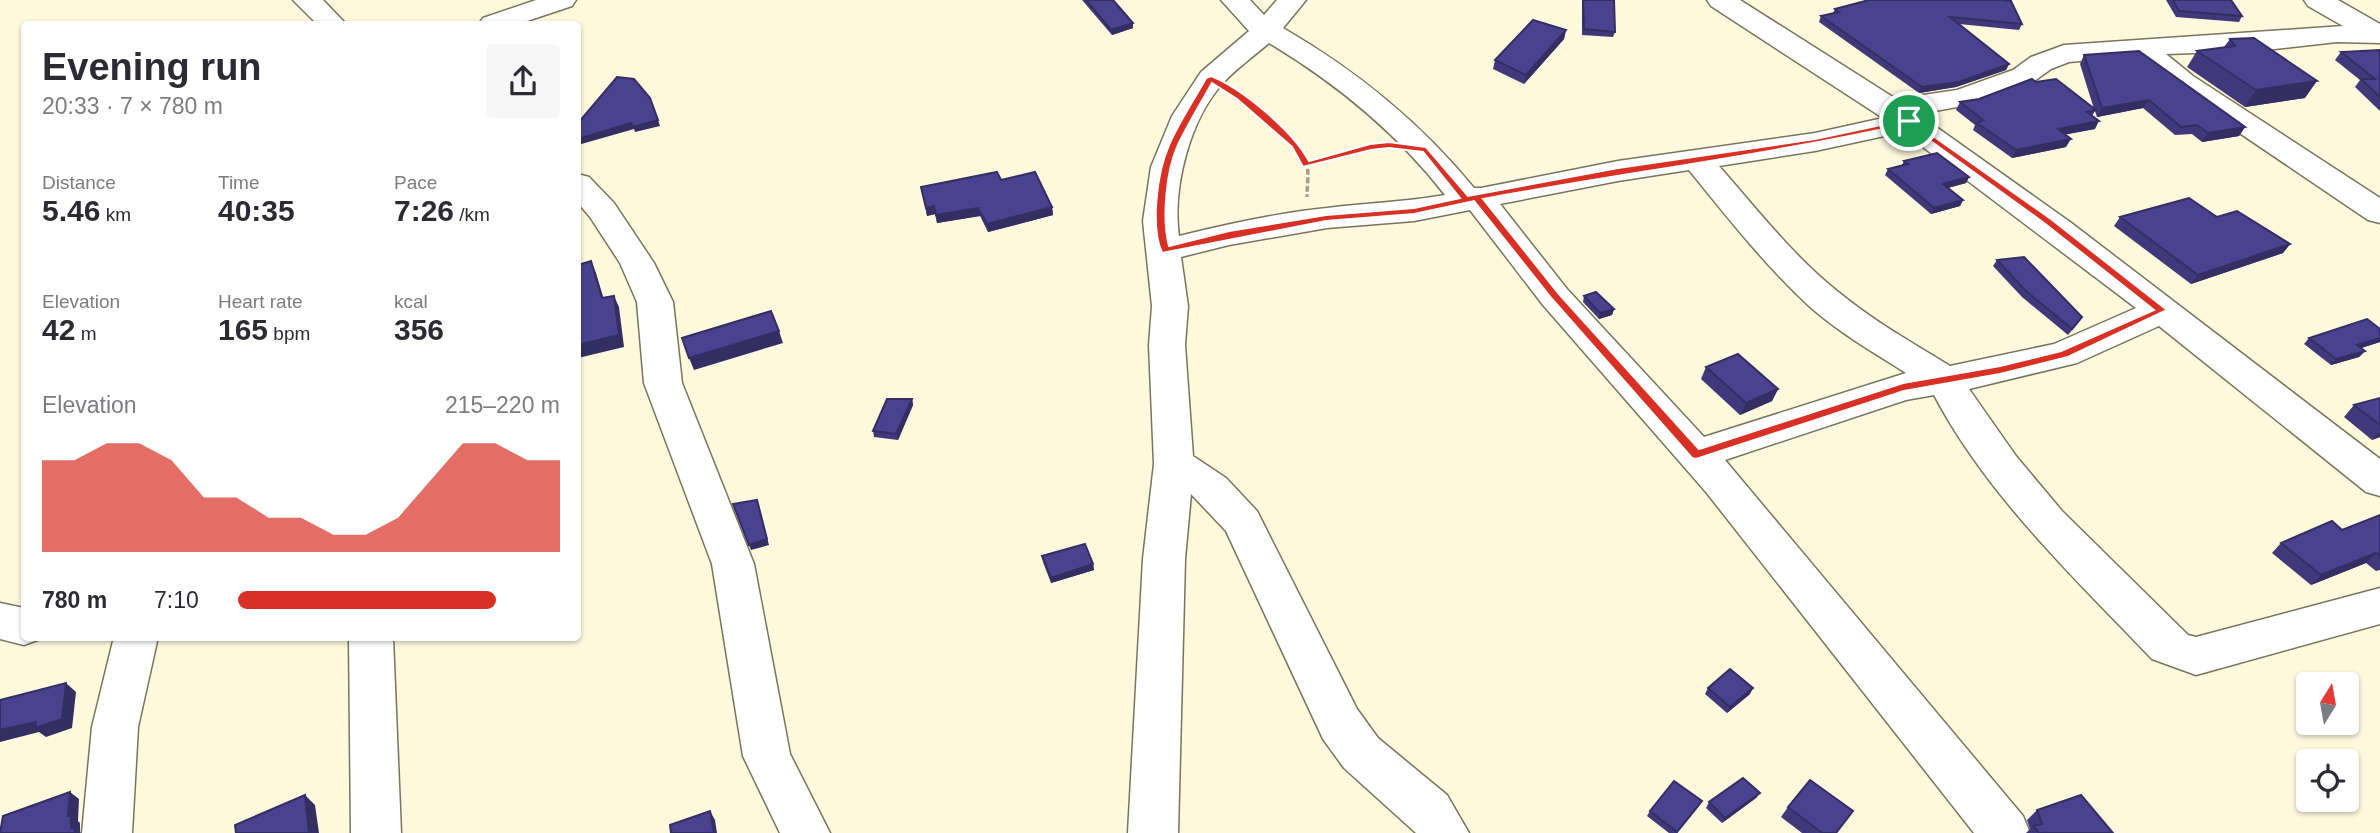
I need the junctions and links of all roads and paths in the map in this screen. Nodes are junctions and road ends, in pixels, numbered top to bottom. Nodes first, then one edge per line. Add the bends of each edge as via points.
1 (307, 0) edge
2 (562, 0) edge
3 (1236, 0) edge
4 (1292, 0) edge
5 (1721, 0) edge
6 (2318, 0) edge
7 (329, 21) edge
8 (502, 21) edge
9 (1266, 31) junction
10 (2380, 35) edge
11 (2140, 47) junction
12 (1211, 78) junction
13 (1899, 115) junction
14 (1426, 150) junction
15 (1696, 159) junction
16 (1306, 165) junction
17 (581, 187) edge
18 (1471, 198) junction
19 (2376, 209) edge
20 (1308, 221) junction
21 (1165, 250) junction
22 (2162, 310) junction
23 (1946, 381) junction
24 (1696, 454) junction
25 (1174, 464) junction
26 (2380, 481) edge
27 (2380, 606) edge
28 (0, 621) edge
29 (21, 625) edge
30 (135, 641) edge
31 (371, 641) edge
32 (1988, 827) edge
33 (107, 833) edge
34 (376, 833) edge
35 (805, 833) edge
36 (1153, 833) edge
37 (1444, 833) edge

1 - 7 street
2 - 8 street
3 - 9 street
4 - 9 street
5 - 13 street
6 - 10 street
9 - 12 street
9 - 14 street via 1345,78
10 - 11 street
11 - 13 street via 2064,54 2023,76
11 - 19 street via 2183,82
12 - 16 path via 1296,145
12 - 21 street via 1187,116 1167,167 1160,220
13 - 15 street via 1815,142
13 - 22 street via 2048,221
14 - 16 path via 1370,147
14 - 18 street
15 - 18 street
15 - 23 street via 1763,239 1822,298
16 - 20 path
17 - 35 street via 630,253 655,302 663,383 733,564 767,757
18 - 20 street via 1414,211
18 - 24 street
20 - 21 street
21 - 25 street
22 - 23 street via 2064,354
22 - 26 street
23 - 24 street via 1903,387
23 - 27 street via 1995,457 2047,522 2147,626 2179,652 2196,656
24 - 32 street
25 - 36 street via 1164,559
25 - 37 street via 1220,492 1242,522 1340,724 1361,753 1430,811
28 - 29 street
30 - 33 street via 115,727
31 - 34 street

